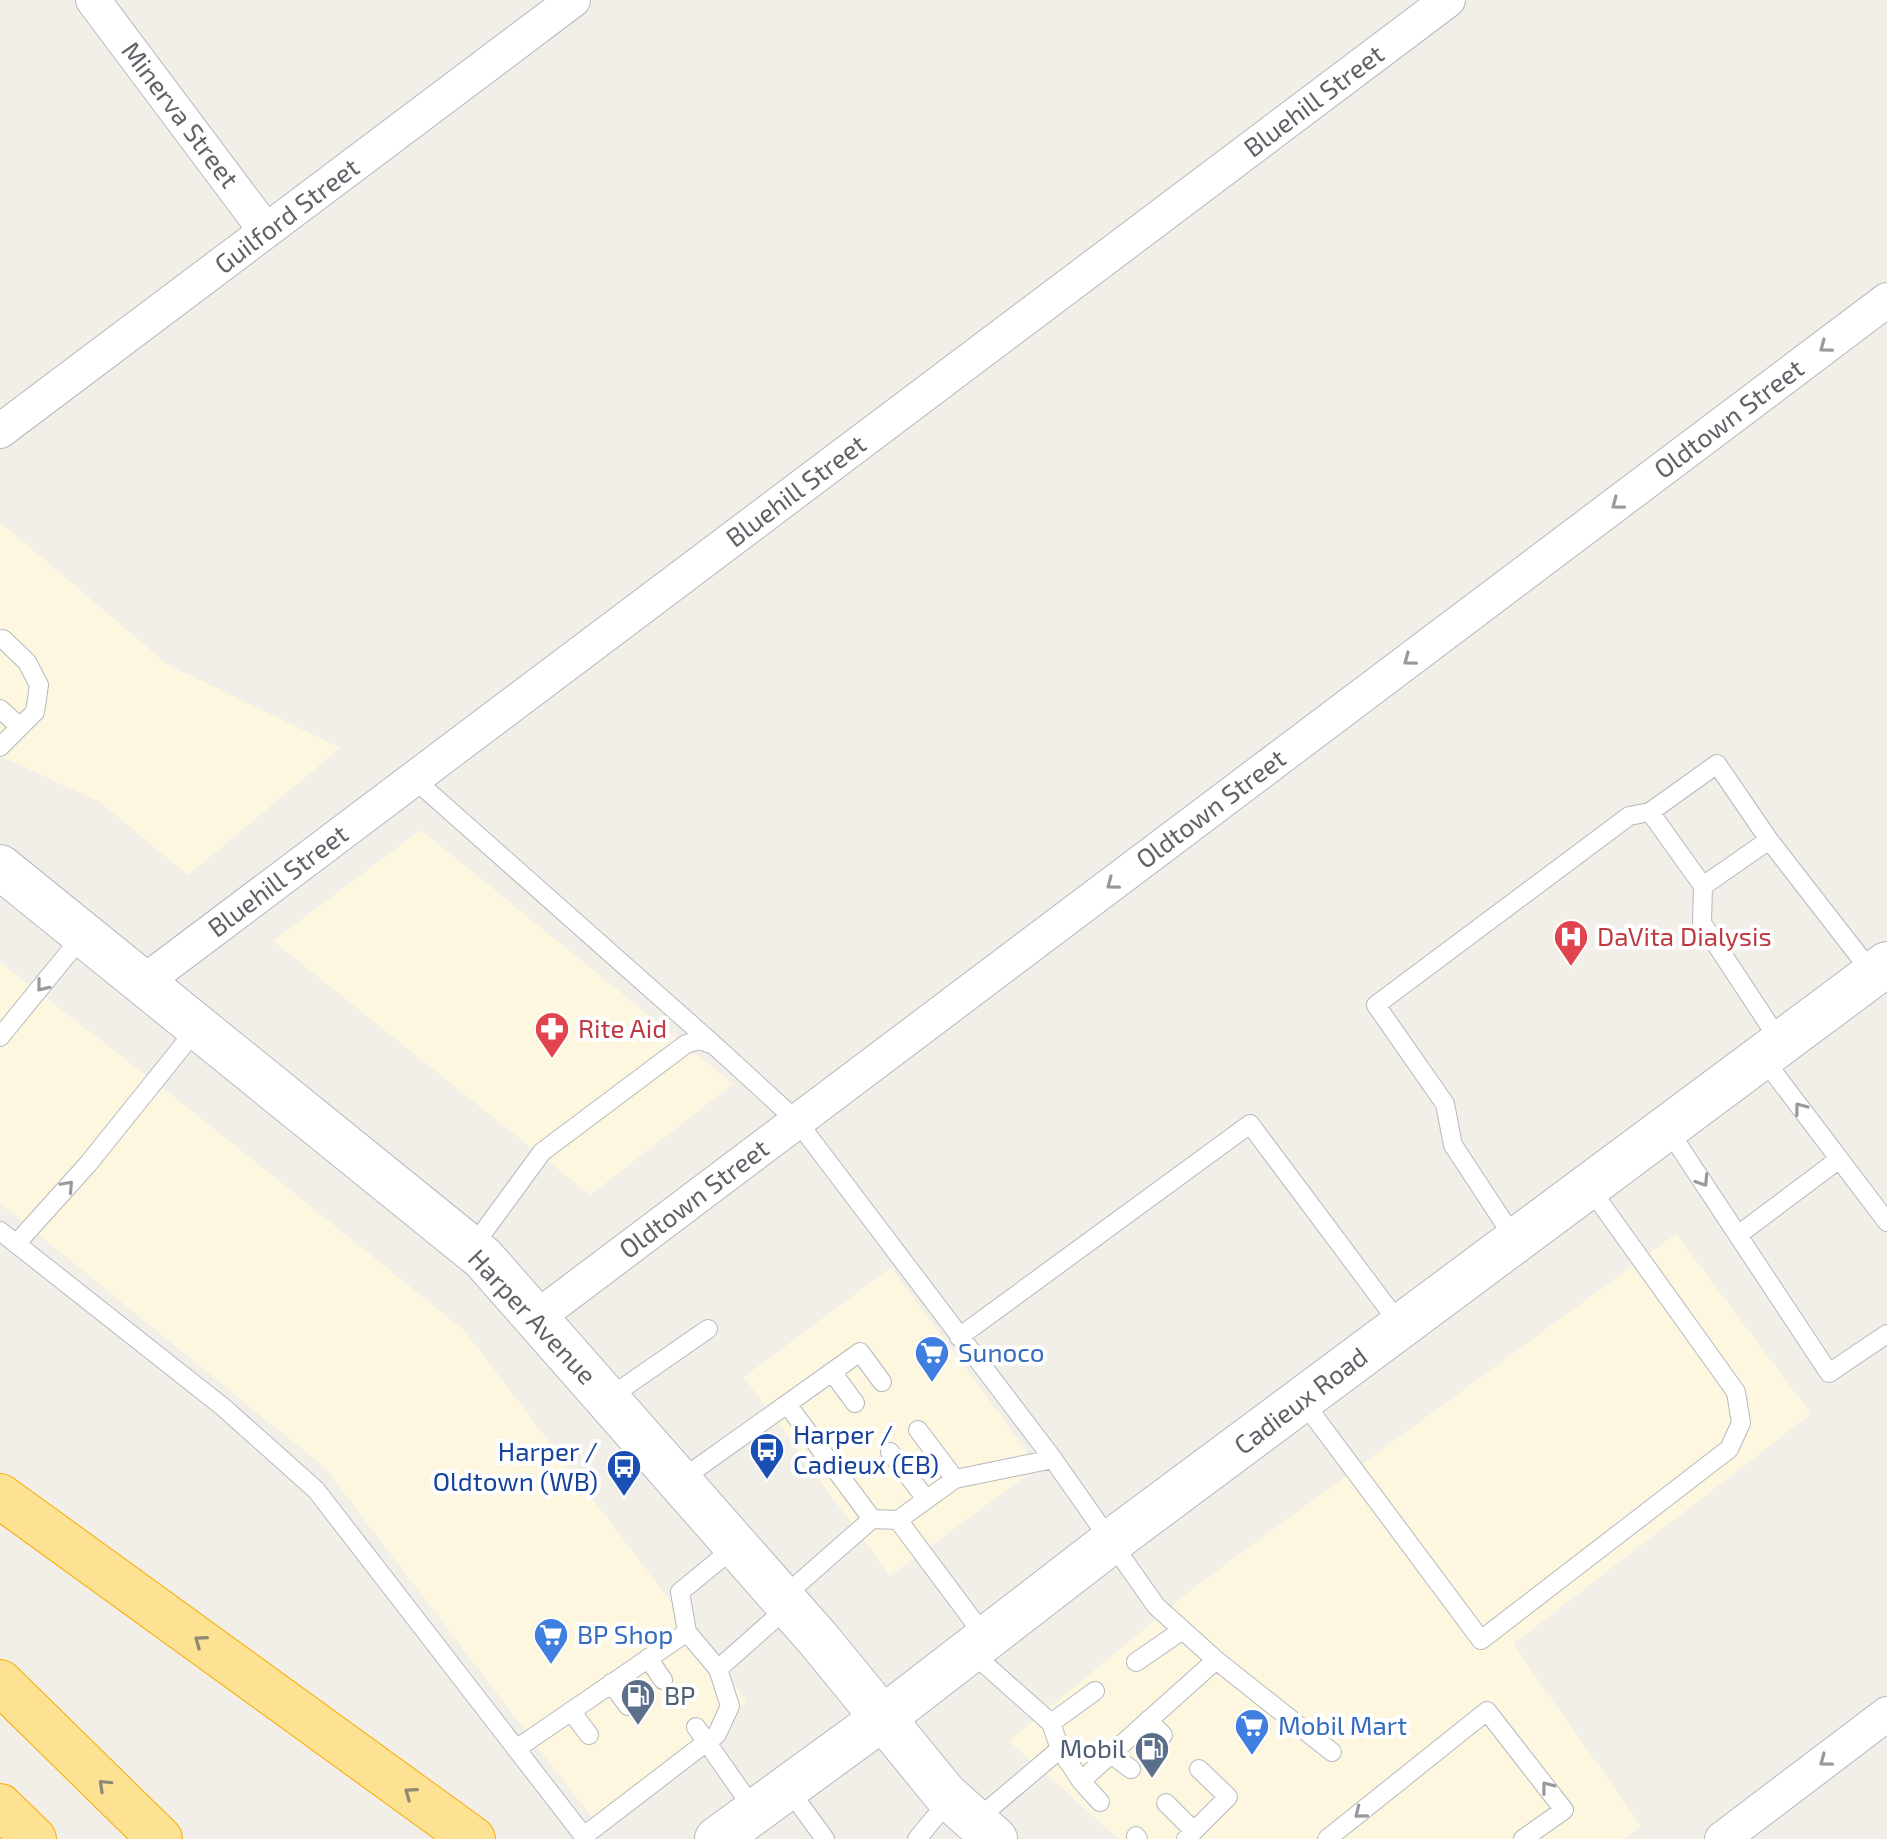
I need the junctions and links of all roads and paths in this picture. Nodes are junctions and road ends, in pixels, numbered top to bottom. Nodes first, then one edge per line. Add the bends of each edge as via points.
1 (93, 0) edge
2 (573, 0) edge
3 (1448, 0) edge
4 (266, 231) junction
5 (1887, 300) edge
6 (0, 431) edge
7 (3, 639) dead end
8 (0, 709) edge
9 (20, 727) junction
10 (0, 747) edge
11 (414, 779) junction
12 (1650, 812) junction
13 (1769, 840) junction
14 (0, 867) edge
15 (1703, 886) junction
16 (84, 934) junction
17 (1880, 969) edge
18 (144, 982) junction
19 (198, 1027) junction
20 (0, 1037) edge
21 (714, 1045) junction
22 (1771, 1050) junction
23 (797, 1121) junction
24 (1667, 1128) junction
25 (1838, 1160) junction
26 (1589, 1186) junction
27 (1887, 1222) edge
28 (0, 1231) edge
29 (1738, 1235) junction
30 (1516, 1241) junction
31 (16, 1244) junction
32 (471, 1249) junction
33 (536, 1318) junction
34 (1401, 1326) junction
35 (708, 1329) dead end
36 (1887, 1334) edge
37 (959, 1337) junction
38 (832, 1372) junction
39 (882, 1382) dead end
40 (607, 1399) junction
41 (1302, 1400) junction
42 (855, 1403) dead end
43 (787, 1404) junction
44 (918, 1430) dead end
45 (890, 1452) dead end
46 (1053, 1459) junction
47 (955, 1479) junction
48 (679, 1481) junction
49 (0, 1496) edge
50 (926, 1499) junction
51 (872, 1519) junction
52 (898, 1520) junction
53 (1112, 1541) junction
54 (736, 1546) junction
55 (785, 1602) junction
56 (1181, 1631) junction
57 (687, 1632) junction
58 (978, 1644) junction
59 (648, 1658) junction
60 (1216, 1660) junction
61 (1136, 1662) dead end
62 (718, 1669) junction
63 (663, 1680) dead end
64 (0, 1682) edge
65 (611, 1683) junction
66 (1095, 1691) dead end
67 (628, 1706) dead end
68 (571, 1711) junction
69 (1887, 1714) edge
70 (883, 1718) junction
71 (1148, 1720) junction
72 (1051, 1723) junction
73 (589, 1735) dead end
74 (702, 1735) junction
75 (1163, 1735) dead end
76 (516, 1749) junction
77 (1060, 1749) junction
78 (662, 1752) dead end
79 (1332, 1752) dead end
80 (1111, 1754) junction
81 (674, 1768) junction
82 (1131, 1769) dead end
83 (1199, 1769) dead end
84 (1081, 1781) junction
85 (771, 1799) junction
86 (1100, 1802) dead end
87 (1166, 1803) dead end
88 (0, 1806) edge
89 (973, 1820) edge
90 (1190, 1835) edge
91 (585, 1838) edge
92 (34, 1839) edge
93 (160, 1839) edge
94 (473, 1839) edge
95 (717, 1839) edge
96 (825, 1839) edge
97 (917, 1839) edge
98 (1327, 1839) edge
99 (1523, 1839) edge
100 (1722, 1839) edge

1 - 4 street, Minerva Street
2 - 4 street, Guilford Street
3 - 11 street, Bluehill Street
4 - 6 street, Guilford Street
5 -> 23 street, Oldtown Street
7 - 9 lane via 27,662 39,685 35,712
8 - 9 lane
9 - 10 lane
11 - 18 street, Bluehill Street
11 - 21 lane
12 - 13 lane via 1717,764
12 - 15 lane
12 - 30 lane via 1629,816 1376,1005 1445,1104 1453,1145
13 - 15 lane
13 - 17 lane
14 - 16 street, Harper Avenue
15 - 22 lane via 1702,923
16 - 18 street, Harper Avenue
16 -> 20 lane
17 - 22 street, Cadieux Road
18 - 19 street, Harper Avenue
31 -> 19 lane
19 - 32 street, Harper Avenue
21 - 23 lane
21 - 32 lane via 699,1040 686,1044 542,1152
22 - 24 street, Cadieux Road
25 -> 22 lane
23 - 33 street, Oldtown Street
23 - 37 lane via 864,1221
24 - 26 street, Cadieux Road
24 -> 29 lane
25 - 27 lane
25 - 29 lane
26 - 30 street, Cadieux Road
26 - 41 lane via 1736,1392 1741,1423 1729,1449 1481,1640
28 - 31 lane
29 - 36 lane via 1829,1373
30 - 34 street, Cadieux Road
31 - 76 lane via 223,1407 316,1490
32 - 33 street, Harper Avenue
33 - 40 street, Harper Avenue
34 - 37 lane via 1250,1124
34 - 41 street, Cadieux Road
35 - 40 lane
37 - 46 lane
38 - 39 lane via 860,1352
38 - 42 lane
38 - 43 lane
40 - 48 street, Harper Avenue
41 - 53 street, Cadieux Road
43 - 48 lane
43 - 51 lane
44 - 47 lane
45 - 50 lane
46 - 47 lane
46 - 53 lane
47 - 50 lane
48 - 54 street, Harper Avenue
94 -> 49 highway
50 - 52 lane
51 - 52 lane
51 - 55 lane
52 - 58 lane
53 - 56 lane via 1156,1606
53 - 58 street, Cadieux Road
54 - 55 street, Harper Avenue
54 - 57 lane via 680,1592
55 - 62 lane
55 - 70 street, Harper Avenue
56 - 60 lane
56 - 61 lane
57 - 59 lane
57 - 62 lane
58 - 70 street, Cadieux Road
58 - 72 lane
59 - 63 lane
59 - 65 lane
60 - 71 lane
60 - 79 lane
62 - 74 lane via 730,1706 717,1734
93 -> 64 highway
65 - 67 lane
65 - 68 lane
66 - 72 lane
68 - 73 lane
68 - 76 lane
69 -> 100 street
70 - 85 street, Cadieux Road
70 - 89 street, Harper Avenue
71 - 75 lane
71 - 80 lane
72 - 77 lane
74 - 81 lane
74 - 85 lane
76 - 91 lane
77 - 84 lane
77 - 89 lane
78 - 81 lane
80 - 82 lane
80 - 84 lane
81 - 91 lane via 628,1790
83 - 90 lane via 1228,1797
84 - 86 lane
85 - 95 street, Cadieux Road
85 - 96 lane
87 - 90 lane
88 - 92 highway
89 - 97 lane
99 -> 98 lane via 1564,1810 1487,1711

